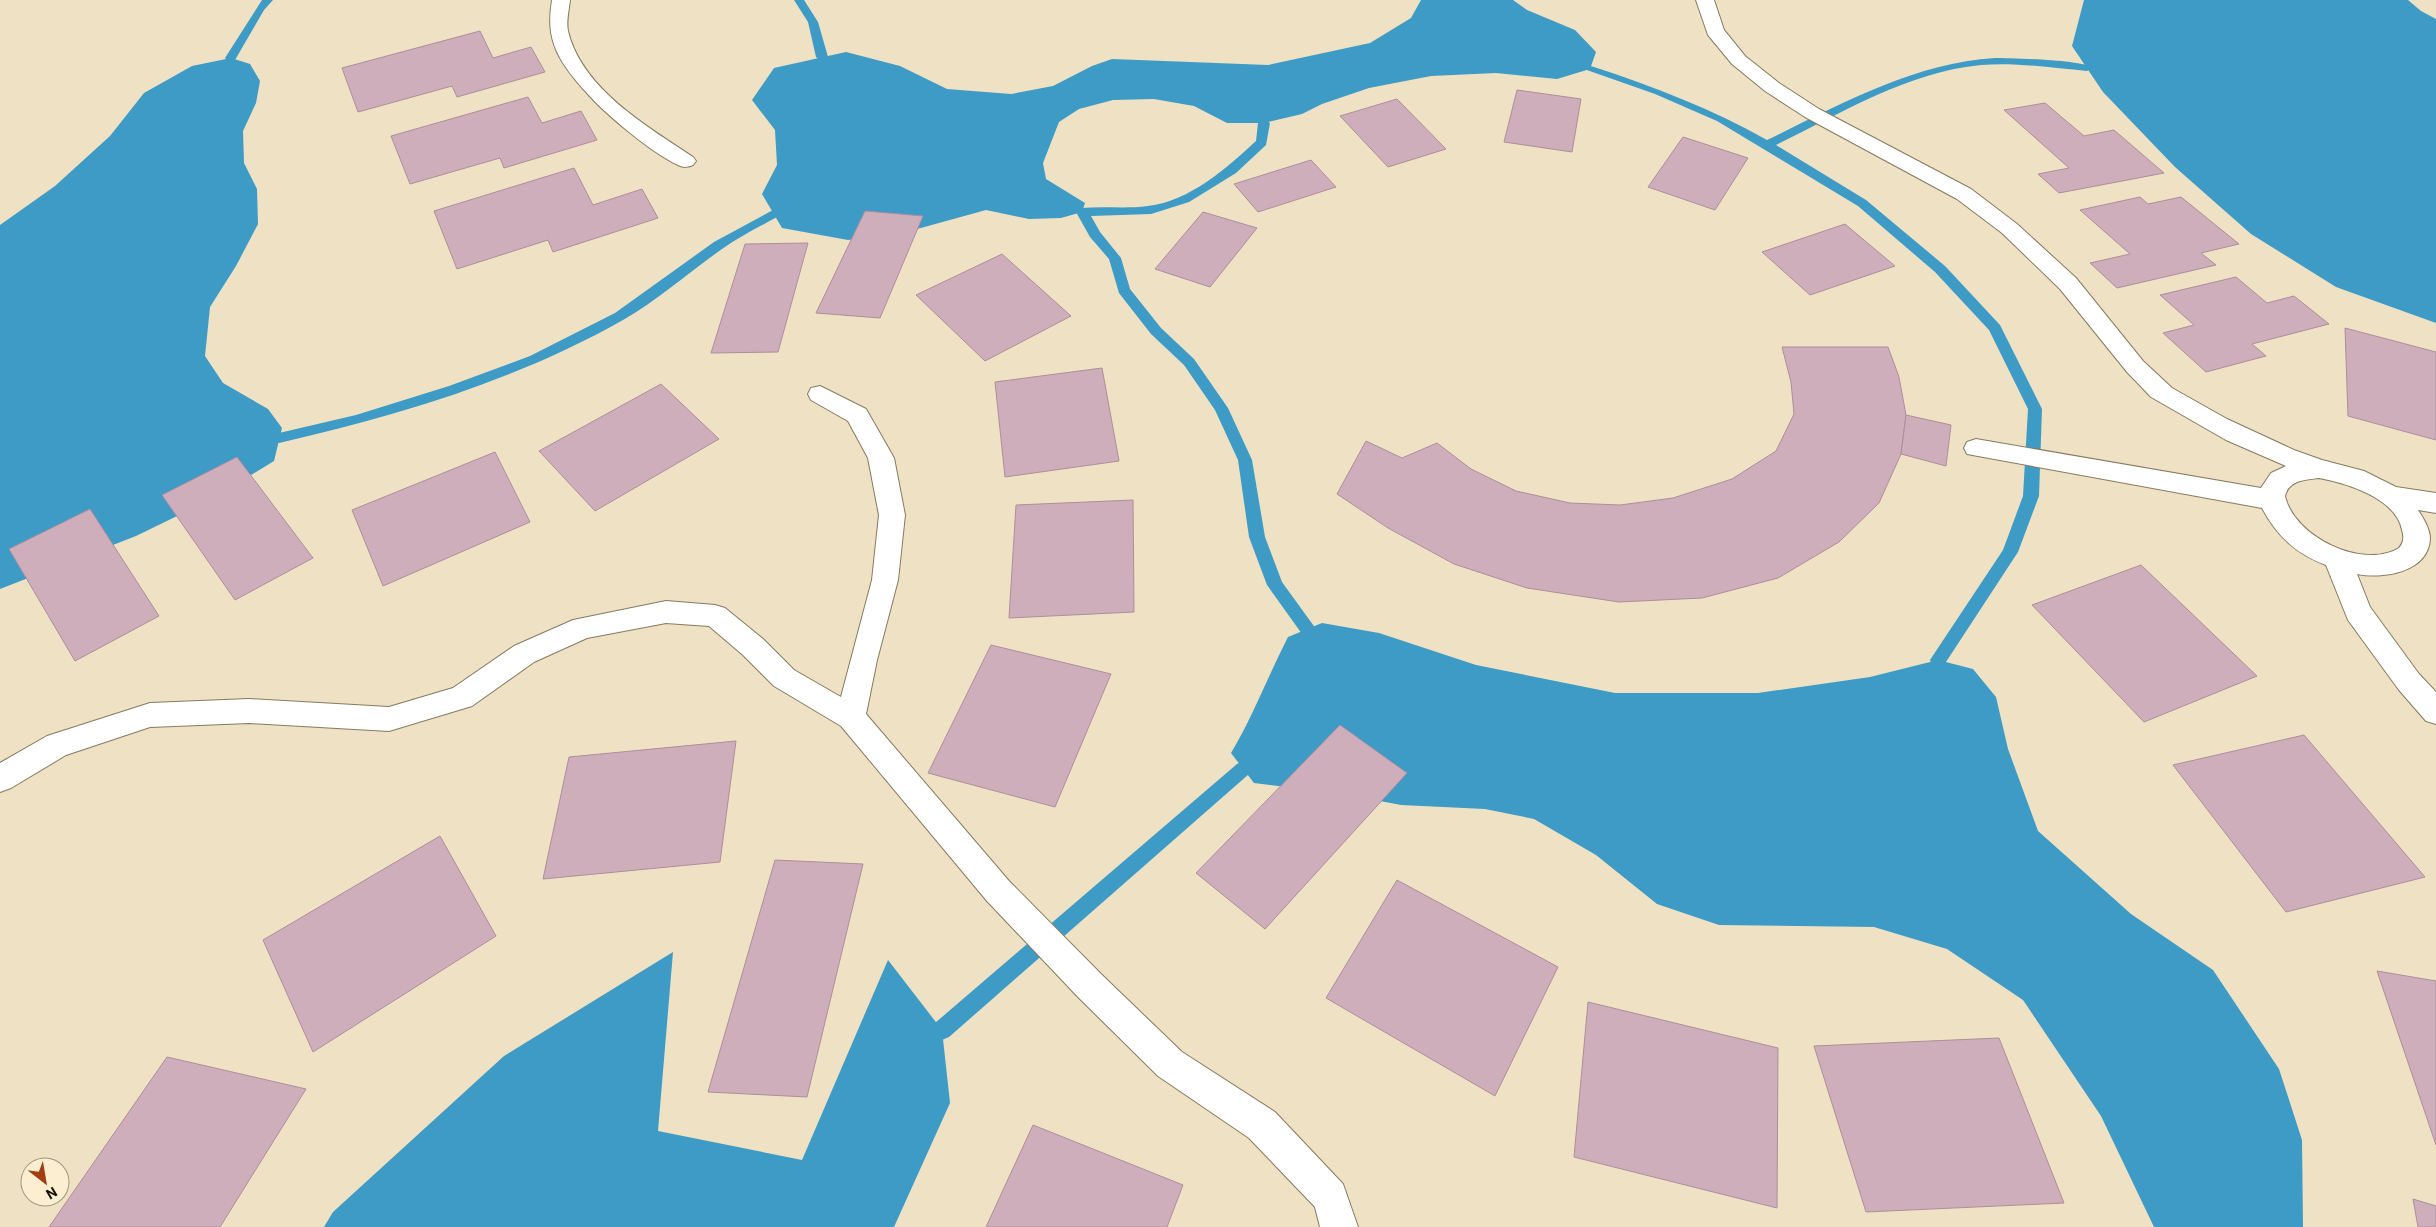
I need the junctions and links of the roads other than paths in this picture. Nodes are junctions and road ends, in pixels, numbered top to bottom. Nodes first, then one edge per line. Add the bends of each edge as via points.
1 (561, 0) edge
2 (1705, 0) edge
3 (686, 161) dead end
4 (820, 394) dead end
5 (1986, 450) dead end
6 (2319, 468) junction
7 (2389, 495) junction
8 (2272, 500) junction
9 (2436, 503) edge
10 (2337, 558) junction
11 (2436, 712) edge
12 (851, 717) junction
13 (0, 779) edge
14 (1339, 1227) edge

1 - 3 lane via 558,29 573,66 645,134
2 - 6 lane via 1706,15 1723,43 1751,71 1800,106 1964,194 2010,231 2080,297 2131,363 2157,389 2224,429 2281,456
4 - 12 lane via 857,416 881,458 892,516 885,580
5 - 8 lane
6 - 7 lane via 2367,482
6 - 8 lane via 2283,475 2274,486
7 - 9 lane
7 - 10 lane via 2406,511 2416,527 2418,542 2413,554 2400,562 2383,566
8 - 10 lane via 2293,533
10 - 11 lane via 2358,612 2409,682
12 - 13 lane via 784,678 754,647 715,616 666,612 583,628 524,654 462,697 389,719 249,711 150,716 57,746
12 - 14 lane via 1018,911 1075,970 1170,1064 1262,1125 1330,1198

